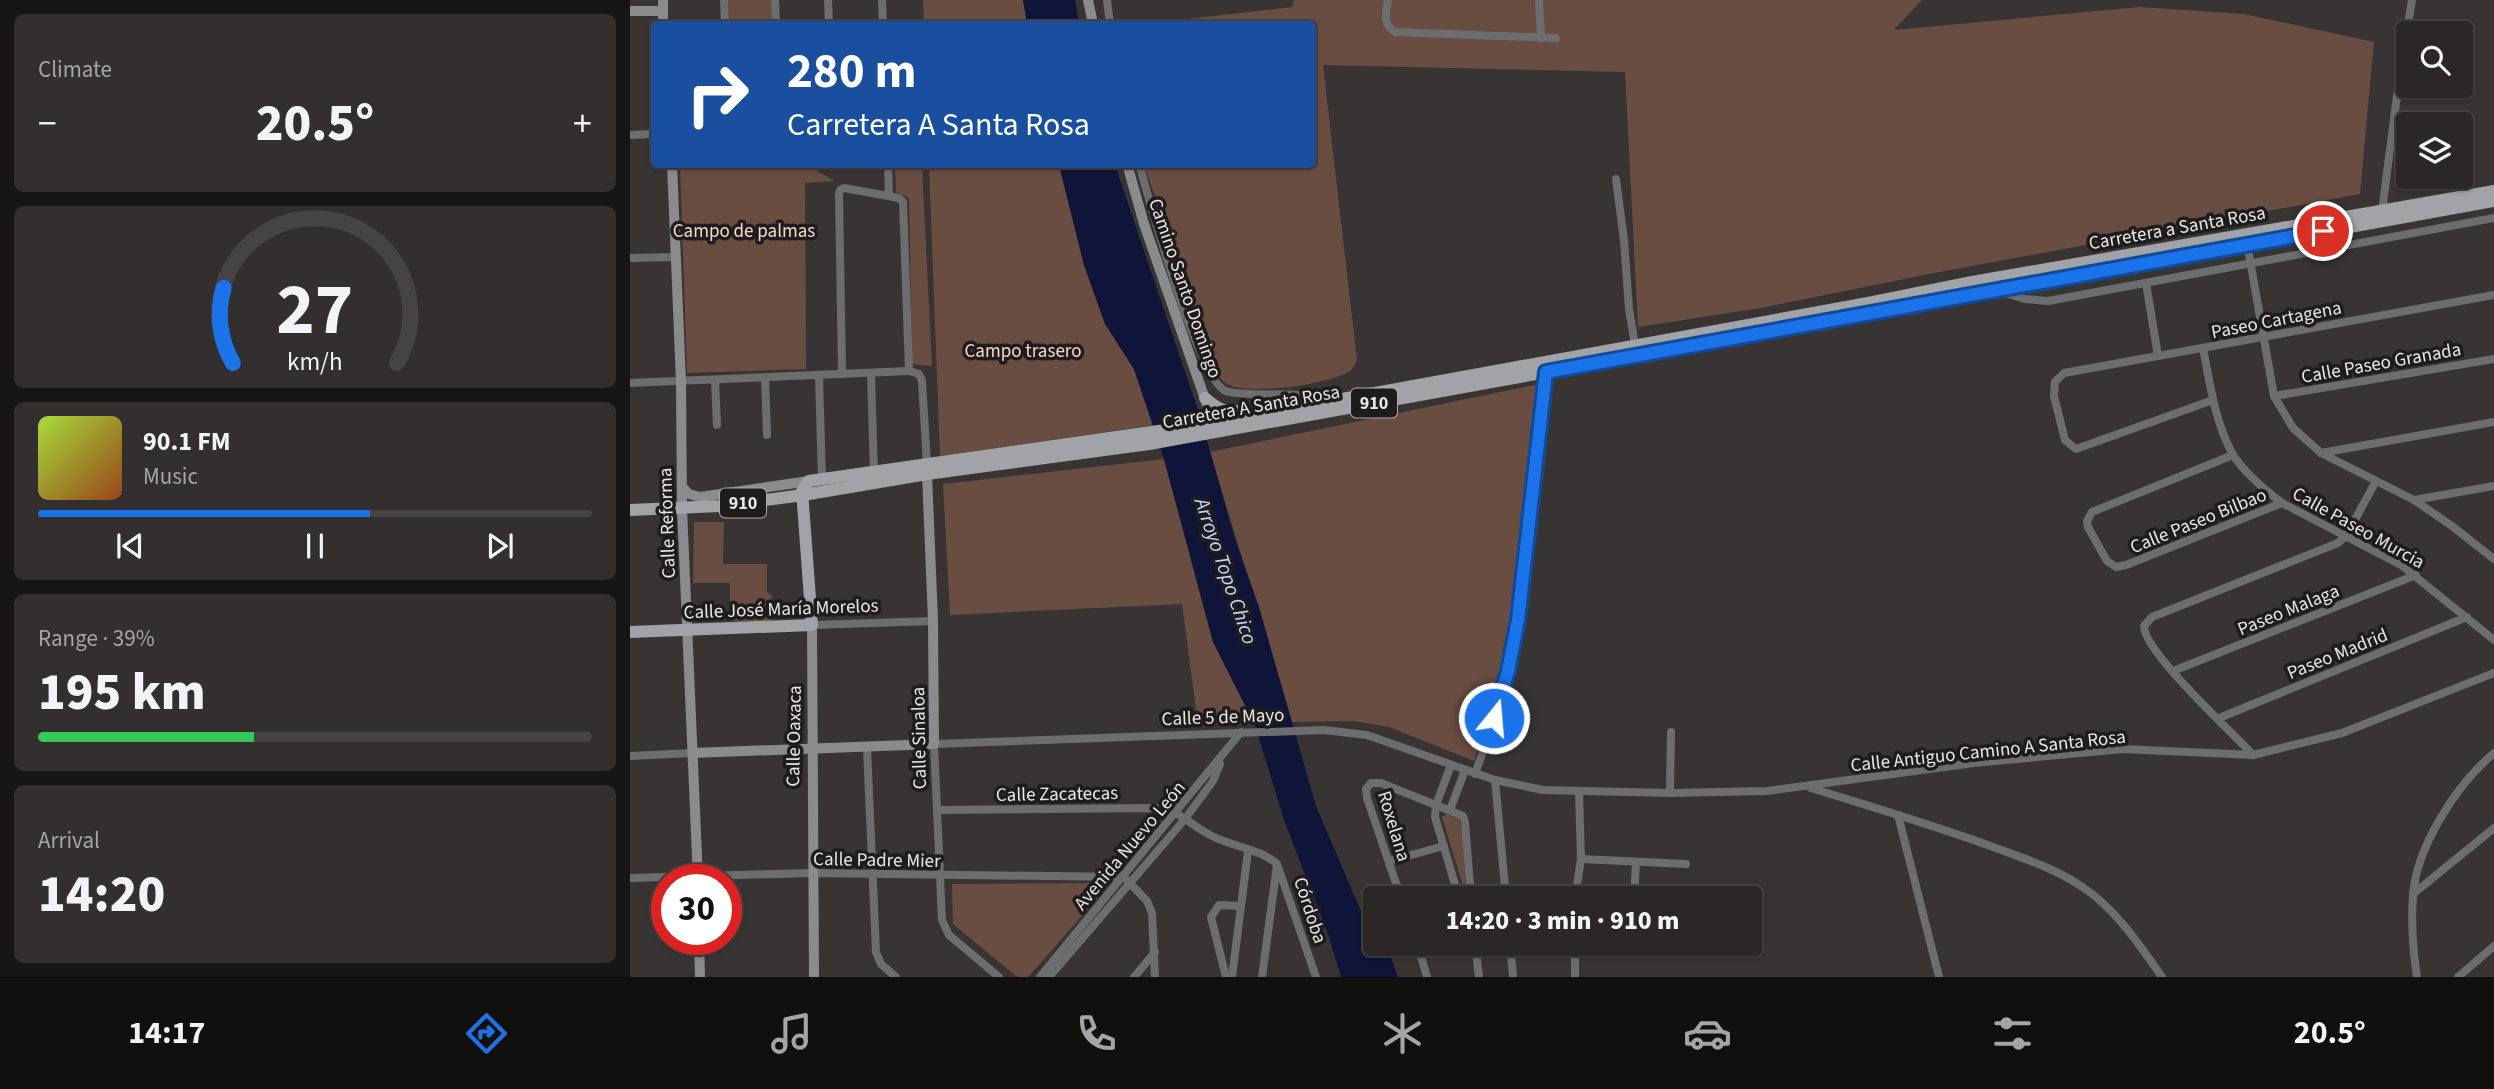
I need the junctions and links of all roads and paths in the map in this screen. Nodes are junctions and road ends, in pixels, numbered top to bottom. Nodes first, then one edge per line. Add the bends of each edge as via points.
1 (670, 0) edge
2 (724, 0) edge
3 (775, 0) edge
4 (828, 0) edge
5 (882, 0) edge
6 (1088, 0) edge
7 (1107, 0) edge
8 (1388, 0) edge
9 (1539, 0) edge
10 (2412, 0) edge
11 (663, 6) edge
12 (630, 11) edge
13 (670, 21) edge
14 (725, 21) edge
15 (776, 21) edge
16 (829, 21) edge
17 (883, 21) edge
18 (1092, 21) edge
19 (1110, 21) edge
20 (1541, 37) junction
21 (1556, 38) dead end
22 (630, 135) edge
23 (651, 135) edge
24 (672, 168) edge
25 (888, 168) edge
26 (1128, 168) edge
27 (1140, 168) edge
28 (1616, 179) dead end
29 (2494, 191) edge
30 (889, 195) junction
31 (2494, 201) edge
32 (2449, 209) junction
33 (2382, 211) junction
34 (2494, 218) edge
35 (2452, 226) junction
36 (2348, 227) junction
37 (2247, 239) junction
38 (2352, 245) junction
39 (676, 257) junction
40 (630, 258) edge
41 (2251, 263) junction
42 (2146, 283) junction
43 (1994, 290) junction
44 (2494, 295) edge
45 (1869, 308) junction
46 (2263, 336) junction
47 (1635, 345) junction
48 (2203, 348) junction
49 (2158, 356) junction
50 (2494, 359) edge
51 (1546, 367) junction
52 (909, 371) junction
53 (871, 373) junction
54 (842, 374) junction
55 (819, 376) junction
56 (765, 378) junction
57 (716, 380) junction
58 (681, 382) junction
59 (630, 383) edge
60 (2274, 396) junction
61 (1205, 398) junction
62 (2213, 400) junction
63 (1331, 401) junction
64 (1278, 410) junction
65 (2494, 422) edge
66 (717, 425) dead end
67 (1205, 428) junction
68 (767, 435) dead end
69 (2321, 453) junction
70 (2233, 455) junction
71 (927, 469) junction
72 (874, 478) junction
73 (822, 480) junction
74 (2376, 481) junction
75 (2494, 486) edge
76 (682, 487) junction
77 (797, 491) junction
78 (2414, 500) junction
79 (2282, 503) junction
80 (682, 508) junction
81 (630, 510) edge
82 (2346, 536) junction
83 (2490, 551) edge
84 (2494, 559) edge
85 (2416, 575) junction
86 (2467, 617) junction
87 (933, 621) junction
88 (813, 625) junction
89 (688, 630) junction
90 (630, 632) edge
91 (2494, 640) edge
92 (2173, 671) junction
93 (2494, 673) edge
94 (2219, 718) junction
95 (935, 728) junction
96 (1241, 732) junction
97 (1671, 733) dead end
98 (934, 744) junction
99 (921, 745) junction
100 (813, 748) junction
101 (867, 748) junction
102 (693, 753) junction
103 (2494, 753) edge
104 (2253, 755) junction
105 (630, 756) edge
106 (1223, 756) junction
107 (1451, 765) junction
108 (1465, 770) junction
109 (1475, 774) junction
110 (1494, 780) junction
111 (1808, 787) junction
112 (1579, 792) junction
113 (1670, 793) junction
114 (1436, 805) junction
115 (937, 810) junction
116 (1450, 810) junction
117 (1178, 812) junction
118 (1898, 815) junction
119 (1185, 819) junction
120 (2494, 828) edge
121 (1444, 846) junction
122 (1248, 851) junction
123 (1581, 859) junction
124 (1389, 862) junction
125 (1636, 863) junction
126 (697, 864) edge
127 (1277, 864) junction
128 (1686, 864) dead end
129 (812, 873) junction
130 (873, 874) junction
131 (742, 876) edge
132 (939, 876) junction
133 (630, 878) edge
134 (651, 878) edge
135 (1127, 879) junction
136 (1397, 886) edge
137 (1456, 886) edge
138 (1470, 886) edge
139 (1505, 886) edge
140 (1577, 886) edge
141 (1635, 886) edge
142 (2413, 894) junction
143 (1240, 906) junction
144 (1073, 943) junction
145 (2494, 946) edge
146 (1155, 953) junction
147 (699, 955) edge
148 (1421, 956) edge
149 (1477, 956) edge
150 (1511, 956) edge
151 (1575, 956) edge
152 (700, 977) edge
153 (814, 977) edge
154 (896, 977) edge
155 (999, 977) edge
156 (1041, 977) edge
157 (1049, 977) edge
158 (1134, 977) edge
159 (1155, 977) edge
160 (1226, 977) edge
161 (1231, 977) edge
162 (1262, 977) edge
163 (1316, 977) edge
164 (1427, 977) edge
165 (1479, 977) edge
166 (1513, 977) edge
167 (1574, 977) edge
168 (1939, 977) edge
169 (2162, 977) edge
170 (2417, 977) edge
171 (2458, 977) edge

1 - 13 street
2 - 14 street
3 - 15 street
4 - 16 street
5 - 17 street
6 - 18 street
7 - 19 street
8 - 20 street via 1385,22 1395,32
9 - 20 street
10 - 33 street
11 - 12 street
20 - 21 street
22 - 23 street
24 - 39 street, Calle Reforma
25 - 30 street
26 - 61 street, Camino Santo Domingo
27 - 63 street via 1202,357 1215,383 1227,392 1308,395
28 - 47 street
29 - 33 main road, Carretera a Santa Rosa / 910
30 - 52 street via 902,199 904,206
30 - 54 street via 841,190
31 - 32 main road, Carretera a Santa Rosa / 910
32 - 35 street
32 - 36 main road, Carretera a Santa Rosa / 910
33 - 37 main road, Carretera a Santa Rosa / 910
34 - 35 street
35 - 38 street
36 - 37 main road, Carretera a Santa Rosa / 910
36 - 38 street
37 - 41 street
37 - 43 main road, Carretera a Santa Rosa / 910
37 - 45 main road, Carretera a Santa Rosa / 910 via 1972,282
38 - 41 street
39 - 40 street
39 - 58 street, Calle Reforma
41 - 42 street
41 - 46 street
42 - 43 street via 2048,301
42 - 49 street
43 - 45 main road, Carretera a Santa Rosa / 910
44 - 46 street, Paseo Cartagena
45 - 47 main road, Carretera A Santa Rosa / 910
45 - 51 main road, Carretera A Santa Rosa / 910
46 - 48 street, Paseo Cartagena
46 - 60 street
47 - 51 main road, Carretera A Santa Rosa / 910
48 - 49 street, Paseo Cartagena
48 - 62 street, Calle Paseo Murcia
49 - 62 street, Paseo Cartagena via 2057,378 2054,388 2065,440 2076,449
50 - 60 street, Calle Paseo Granada
51 - 63 main road, Carretera A Santa Rosa / 910
51 - 67 main road, Carretera A Santa Rosa / 910
51 - 109 street via 1514,644
52 - 53 street
52 - 71 street via 919,374 922,381
53 - 54 street
53 - 72 street
54 - 55 street
55 - 56 street
55 - 73 street
56 - 57 street
56 - 68 street
57 - 58 street
57 - 66 street
58 - 59 street
58 - 76 street, Calle Reforma
60 - 69 street via 2293,428
61 - 64 main road via 1227,412
61 - 67 street, Camino Santo Domingo
62 - 70 street, Calle Paseo Murcia
63 - 64 main road, Carretera A Santa Rosa / 910
64 - 67 main road, Carretera A Santa Rosa / 910
65 - 69 street
67 - 71 main road, Carretera A Santa Rosa / 910
69 - 74 street
70 - 79 street, Calle Paseo Murcia
70 - 79 street, Calle Paseo Bilbao via 2098,508 2089,516 2088,527 2107,561 2116,567 2126,565
71 - 72 main road, 910
71 - 87 street, Calle Sinaloa
72 - 73 main road, 910
72 - 77 main road, 910
73 - 77 main road, 910 via 808,481
74 - 78 street
74 - 82 street
75 - 78 street
76 - 77 street, 910 via 700,497
76 - 80 street, Calle Reforma
77 - 80 main road, 910
77 - 88 main road, Calle Oaxaca
78 - 83 street
79 - 82 street, Calle Paseo Murcia
80 - 81 main road
80 - 89 street, Calle Reforma
82 - 85 street, Calle Paseo Murcia
82 - 92 street via 2328,549 2152,617 2144,626 2146,637
83 - 84 street
85 - 86 street, Calle Paseo Murcia
85 - 92 street, Paseo Malaga
86 - 91 street, Calle Paseo Murcia
86 - 94 street, Paseo Madrid
87 - 88 street, Calle José María Morelos
87 - 95 street, Calle Sinaloa
88 - 89 main road, Calle José María Morelos
88 - 100 street, Calle Oaxaca
89 - 90 main road, Calle José María Morelos
89 - 102 street, Calle Reforma
92 - 94 street
93 - 104 street, Calle Antiguo Camino A Santa Rosa via 2342,733
94 - 104 street
95 - 98 street, Calle Sinaloa
95 - 99 street
96 - 98 street, Calle 5 de Mayo
96 - 106 street, Avenida Nuevo León
96 - 107 street, Calle 5 de Mayo via 1324,730 1367,735
97 - 113 street
98 - 99 street, Calle 5 de Mayo
98 - 115 street, Calle Sinaloa
99 - 101 street, Calle 5 de Mayo
100 - 101 street, Calle 5 de Mayo
100 - 102 street, Calle 5 de Mayo
100 - 129 street, Calle Oaxaca
101 - 130 street
102 - 105 street, Calle 5 de Mayo
102 - 126 street, Calle Reforma
103 - 142 street via 2450,803 2423,853
104 - 111 street, Calle Antiguo Camino A Santa Rosa via 2123,749 1974,763
106 - 117 street, Avenida Nuevo León
106 - 119 street via 1213,781
107 - 108 street, Calle 5 de Mayo
107 - 114 street
108 - 109 street, Calle 5 de Mayo
108 - 116 street
109 - 110 street, Calle 5 de Mayo
110 - 112 street, Calle 5 de Mayo
110 - 139 street
111 - 113 street, Calle 5 de Mayo
111 - 118 street
112 - 113 street, Calle 5 de Mayo
112 - 123 street
114 - 116 street, Roxelana
114 - 121 street
114 - 124 street, Roxelana via 1381,783 1368,785 1367,798
115 - 117 street, Calle Zacatecas via 1155,808
115 - 132 street, Calle Sinaloa
116 - 138 street, Roxelana via 1465,819
117 - 119 street
117 - 135 street, Avenida Nuevo León
118 - 168 street
118 - 169 street via 2028,860 2081,886 2118,919
119 - 122 street via 1210,836
119 - 135 street
120 - 142 street
121 - 124 street
121 - 137 street
122 - 127 street, Córdoba
122 - 143 street
123 - 125 street
123 - 140 street
124 - 136 street, Roxelana
125 - 128 street
125 - 141 street
127 - 162 street
127 - 163 street, Córdoba
129 - 130 street, Calle Padre Mier
129 - 131 street, Calle Padre Mier
129 - 153 street, Calle Oaxaca
130 - 132 street, Calle Padre Mier
130 - 154 street via 876,952 881,964
132 - 135 street, Calle Padre Mier
132 - 155 street, Calle Sinaloa via 940,913 947,932
133 - 134 street, Calle Padre Mier
135 - 144 street, Avenida Nuevo León
135 - 146 street via 1152,913
142 - 170 street
143 - 160 street via 1219,905 1211,917
143 - 161 street
144 - 156 street, Avenida Nuevo León
144 - 157 street
145 - 171 street
146 - 158 street
146 - 159 street
147 - 152 street
148 - 164 street
149 - 165 street
150 - 166 street
151 - 167 street

